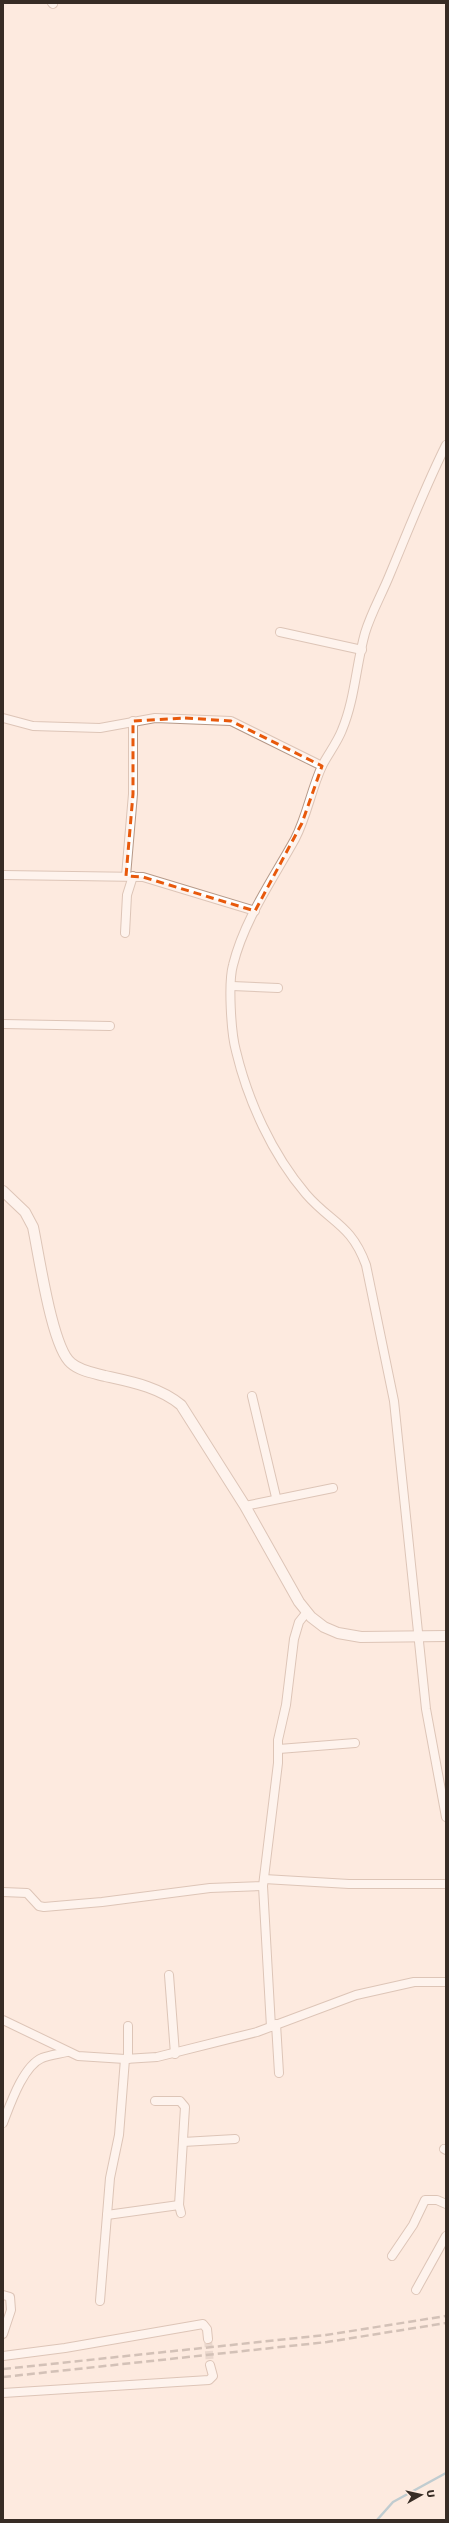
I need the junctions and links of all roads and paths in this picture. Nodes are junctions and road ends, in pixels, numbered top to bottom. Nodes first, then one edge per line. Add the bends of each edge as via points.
1 (446, 444) edge
2 (280, 632) dead end
3 (362, 650) junction
4 (3, 718) edge
5 (133, 721) junction
6 (322, 766) junction
7 (3, 875) edge
8 (129, 876) junction
9 (255, 911) junction
10 (125, 933) dead end
11 (232, 986) junction
12 (278, 988) dead end
13 (3, 1024) edge
14 (110, 1026) dead end
15 (3, 1191) edge
16 (252, 1396) dead end
17 (332, 1488) dead end
18 (276, 1498) junction
19 (245, 1506) junction
20 (307, 1612) junction
21 (446, 1636) edge
22 (418, 1637) junction
23 (355, 1743) dead end
24 (278, 1749) junction
25 (446, 1817) edge
26 (263, 1883) junction
27 (446, 1884) edge
28 (3, 1892) edge
29 (169, 1975) dead end
30 (446, 1982) edge
31 (3, 2020) edge
32 (128, 2026) dead end
33 (273, 2026) junction
34 (67, 2052) junction
35 (175, 2054) junction
36 (127, 2059) junction
37 (279, 2073) dead end
38 (155, 2101) dead end
39 (3, 2123) edge
40 (235, 2139) dead end
41 (183, 2142) junction
42 (446, 2204) edge
43 (179, 2205) junction
44 (181, 2213) dead end
45 (107, 2215) junction
46 (446, 2236) edge
47 (392, 2256) dead end
48 (416, 2290) dead end
49 (3, 2295) edge
50 (100, 2301) dead end
51 (3, 2334) edge
52 (208, 2339) tunnel mouth
53 (3, 2356) edge
54 (210, 2365) tunnel mouth
55 (3, 2393) edge

1 - 3 street via 370,619
2 - 3 street
3 - 6 street via 347,718 336,744
4 - 5 street via 33,726 84,728 114,727
5 - 6 street via 185,718 231,721
5 - 8 street
6 - 9 street via 302,823
7 - 8 street
8 - 9 street via 174,885
8 - 10 street
9 - 11 street via 236,953 232,969
11 - 12 street
11 - 22 street via 235,1050 252,1103 294,1179 320,1209 351,1233 366,1265 394,1401
13 - 14 street
15 - 19 street via 25,1212 33,1227 56,1334 64,1356 76,1367 155,1389 181,1405
16 - 18 street
17 - 18 street
18 - 19 street
19 - 20 street
20 - 22 street via 324,1627 348,1636
20 - 24 street via 295,1630
21 - 22 street
22 - 25 street via 426,1710
23 - 24 street
24 - 26 street
26 - 27 street
26 - 28 street via 44,1907 39,1906 27,1893
26 - 33 street
29 - 35 street
30 - 33 street via 414,1982 356,1995
31 - 34 street
32 - 36 street
33 - 35 street
33 - 37 street
34 - 36 street via 86,2058
34 - 39 street via 43,2058 33,2065 13,2096
35 - 36 street
36 - 45 street
38 - 41 street via 183,2103
40 - 41 street
41 - 43 street
42 - 47 street via 437,2200 424,2200 413,2225
43 - 44 street
43 - 45 street
45 - 50 street
46 - 48 street
49 - 51 street via 10,2297 11,2302
52 - 53 street via 208,2330 203,2324
54 - 55 street via 213,2376 208,2380

